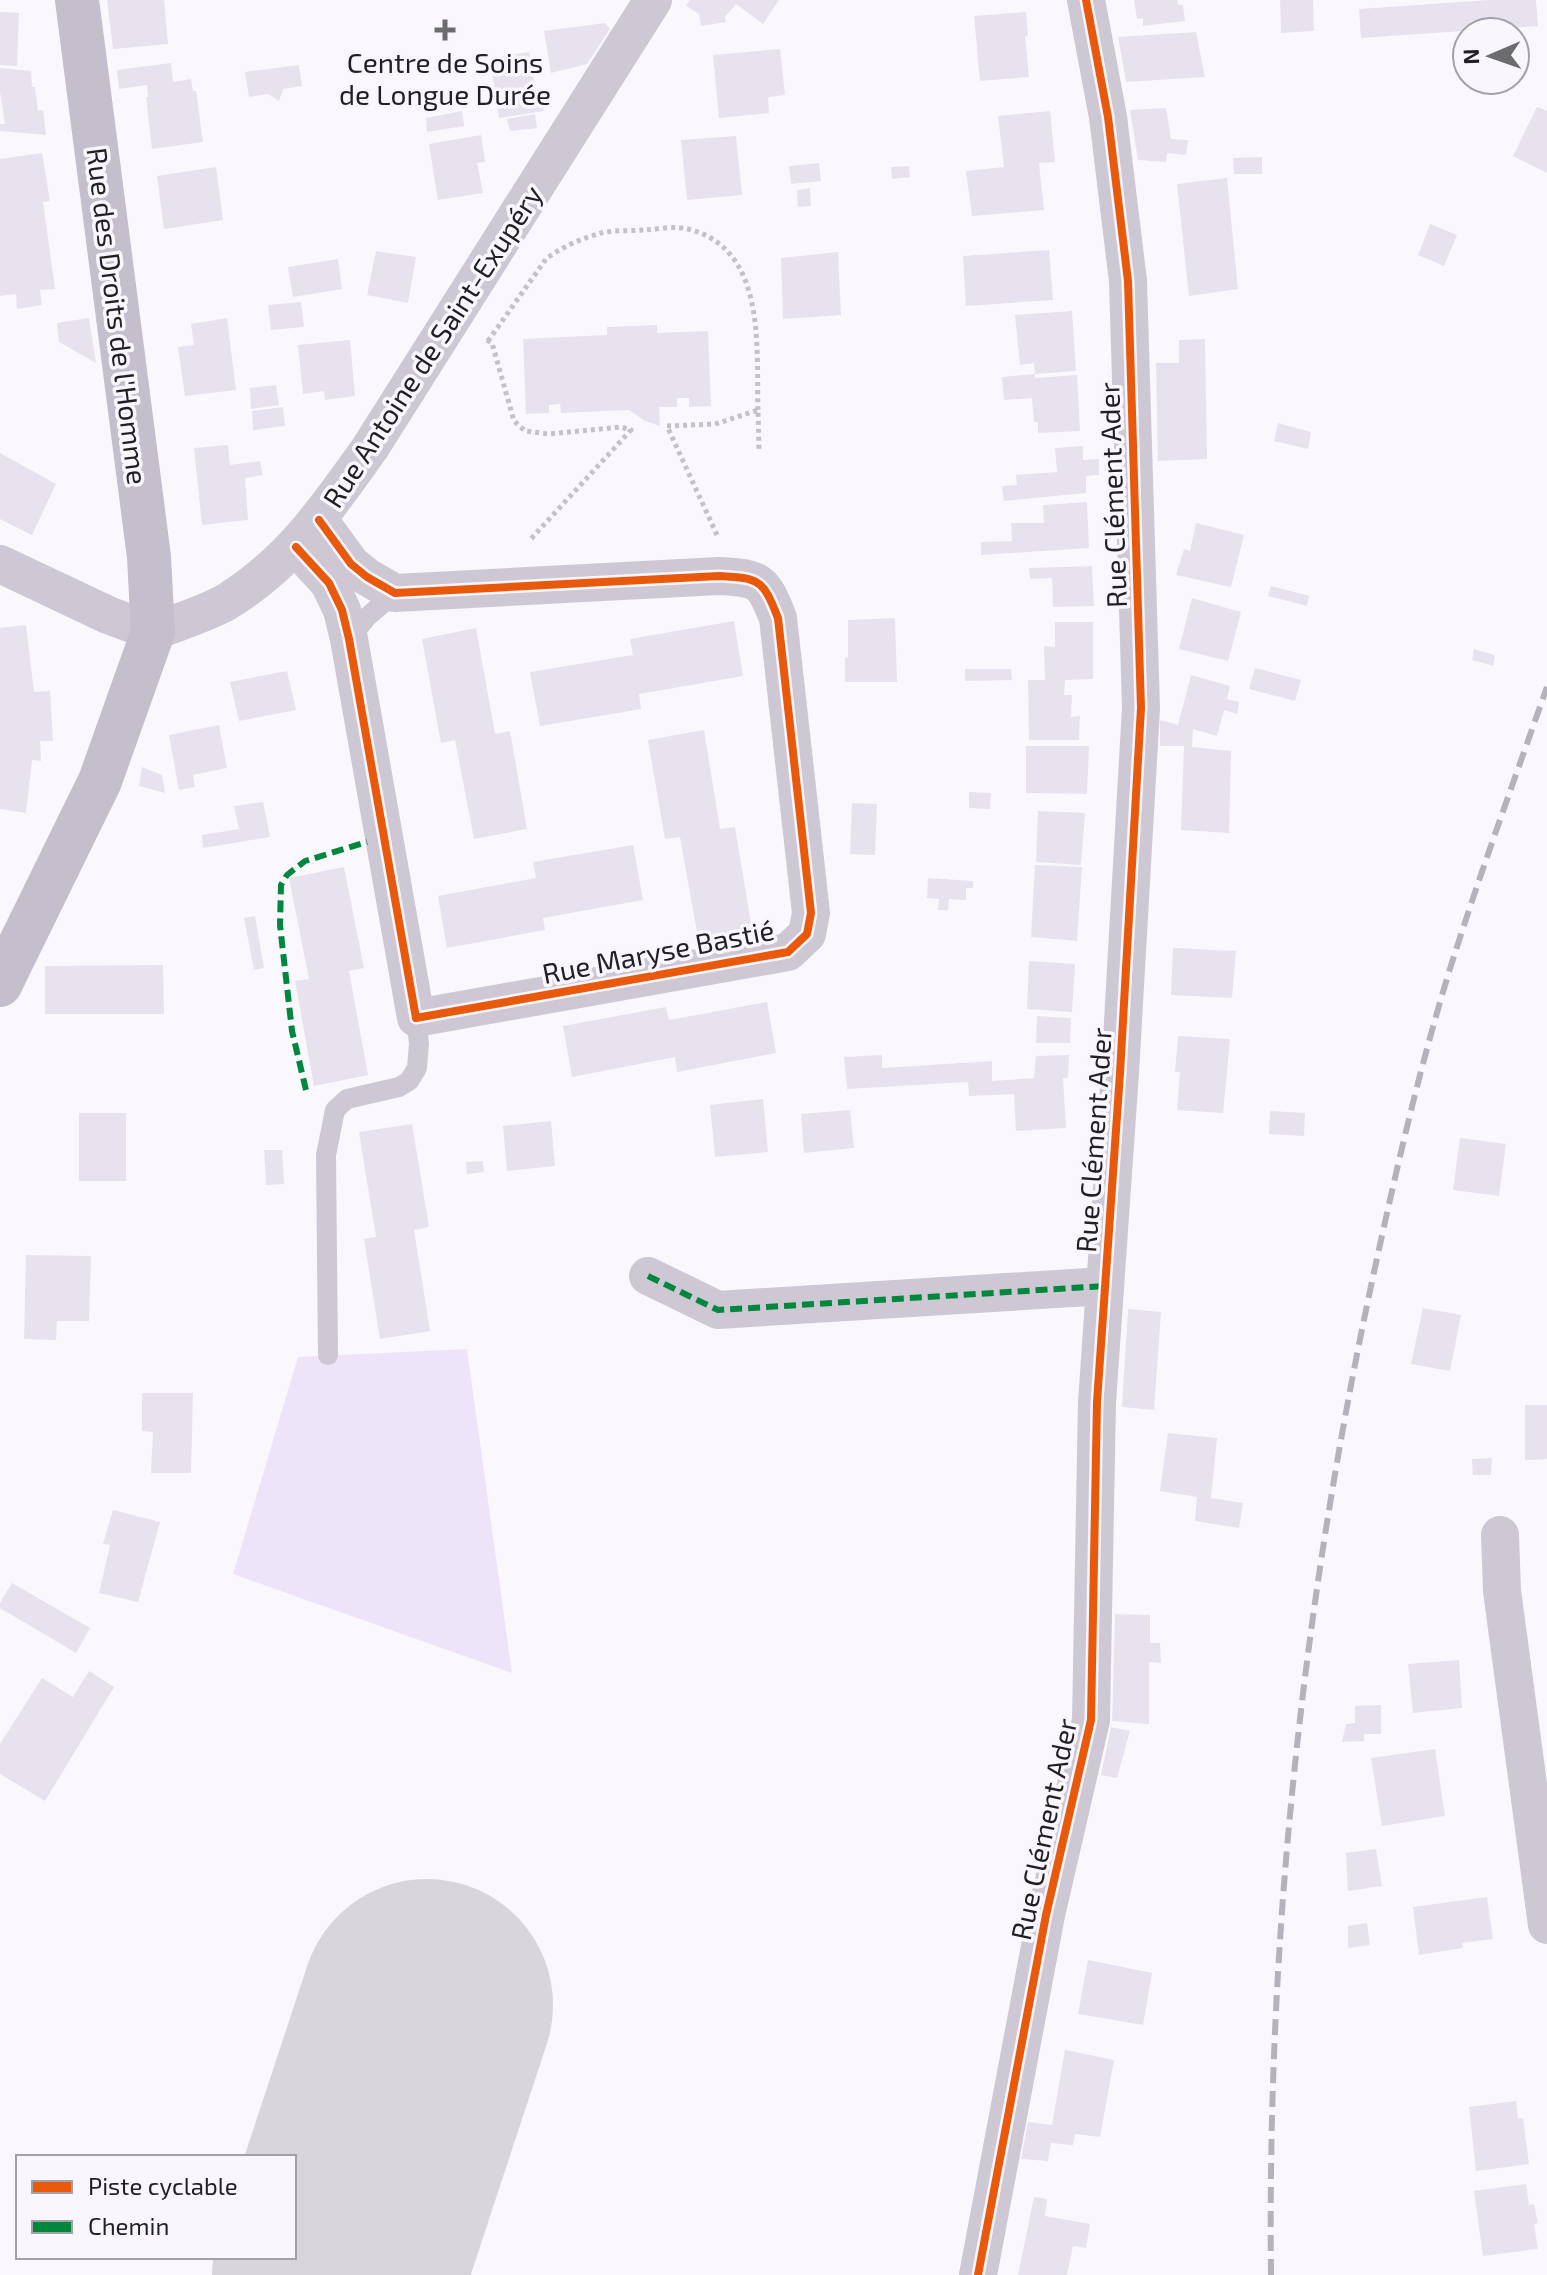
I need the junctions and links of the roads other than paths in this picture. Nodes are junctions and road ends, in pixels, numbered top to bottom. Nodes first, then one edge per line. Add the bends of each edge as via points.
1 (77, 0) edge
2 (653, 0) edge
3 (1086, 0) edge
4 (307, 533) junction
5 (0, 564) edge
6 (395, 593) junction
7 (153, 632) junction
8 (349, 639) junction
9 (0, 985) edge
10 (416, 1018) junction
11 (648, 1276) dead end
12 (1105, 1286) junction
13 (328, 1355) dead end
14 (1500, 1535) dead end
15 (1547, 1925) edge
16 (978, 2275) edge

1 - 7 main road, Rue des Droits de l'Homme via 149,557
2 - 4 street, Rue Antoine de Saint-Exupéry via 370,448
3 - 12 street, Rue Clément Ader via 1108,117 1128,281 1141,708
4 - 6 street
4 - 7 street, Rue Antoine de Saint-Exupéry via 278,563 226,602
4 - 8 street via 342,610
5 - 7 street
6 - 8 lane
6 - 10 street, Rue Maryse Bastié via 750,578 768,592 778,618 811,913 807,934 788,952
7 - 9 main road via 100,781
8 - 10 street
10 - 13 lane via 417,1068 409,1081 347,1099 335,1110 326,1155
11 - 12 street via 718,1310
12 - 16 street, Rue Clément Ader via 1097,1402 1091,1720 1046,1915
14 - 15 street via 1502,1591

